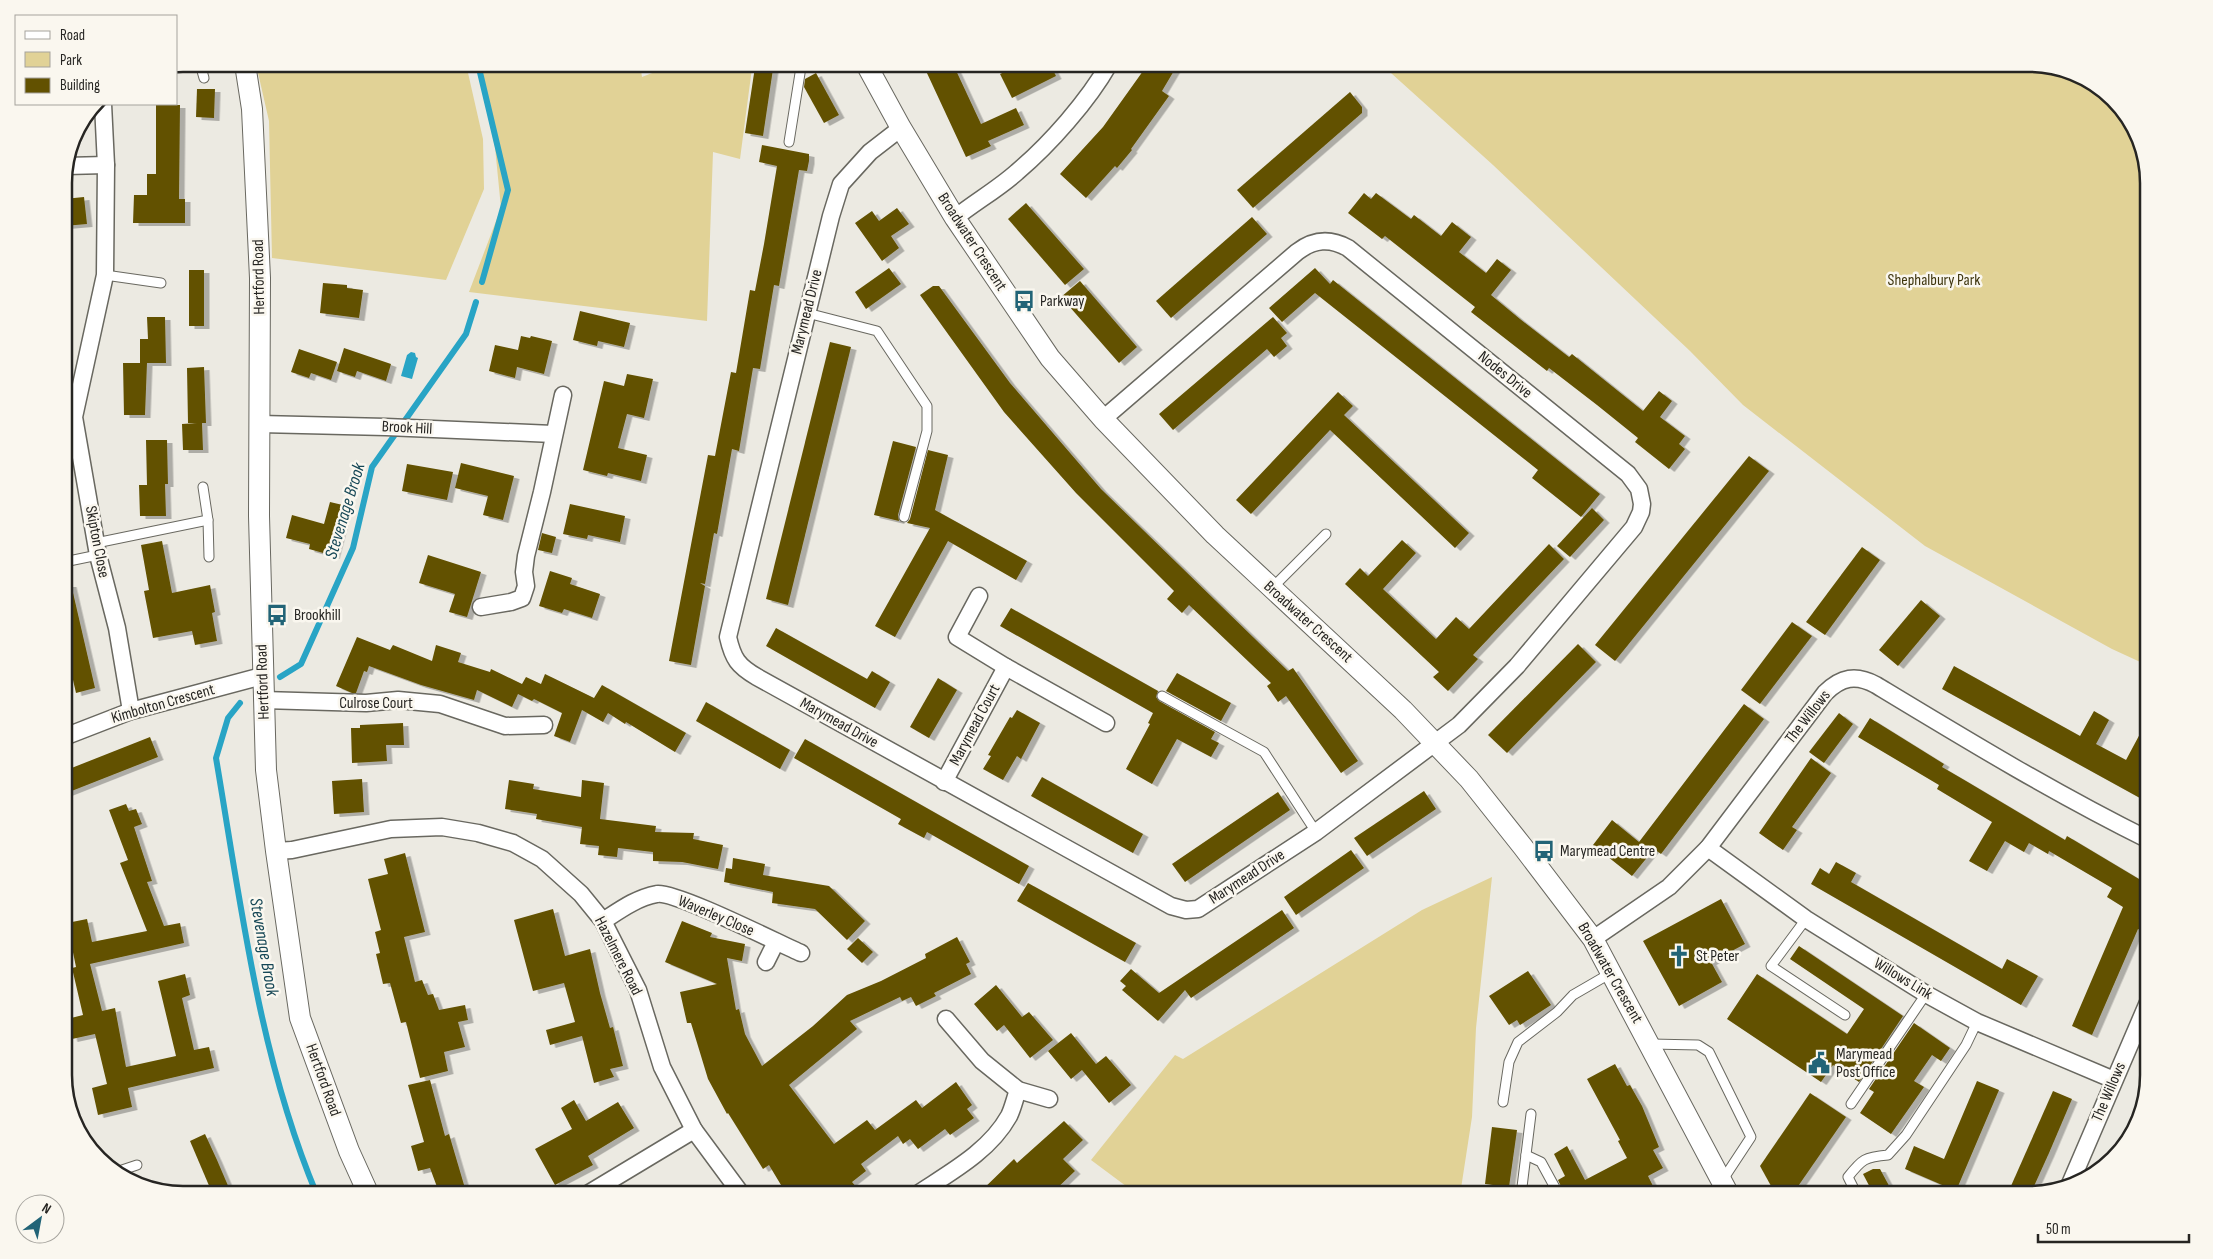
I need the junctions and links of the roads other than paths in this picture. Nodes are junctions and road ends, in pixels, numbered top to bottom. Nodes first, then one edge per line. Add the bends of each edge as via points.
1 (202, 72) edge
2 (246, 72) edge
3 (799, 72) edge
4 (870, 72) edge
5 (1104, 72) edge
6 (204, 78) dead end
7 (104, 106) edge
8 (901, 128) junction
9 (789, 142) dead end
10 (106, 165) junction
11 (74, 166) edge
12 (955, 218) junction
13 (105, 275) junction
14 (161, 283) dead end
15 (807, 313) junction
16 (563, 395) dead end
17 (73, 403) edge
18 (1103, 419) junction
19 (260, 424) junction
20 (553, 434) junction
21 (73, 438) edge
22 (203, 487) dead end
23 (904, 517) dead end
24 (208, 520) junction
25 (1326, 534) dead end
26 (97, 549) junction
27 (209, 557) dead end
28 (73, 558) edge
29 (1271, 589) junction
30 (979, 596) dead end
31 (481, 607) dead end
32 (1006, 667) junction
33 (262, 676) junction
34 (1162, 696) dead end
35 (263, 700) junction
36 (131, 711) junction
37 (1106, 723) dead end
38 (544, 725) dead end
39 (73, 734) edge
40 (1435, 745) junction
41 (944, 782) junction
42 (1316, 832) junction
43 (2140, 836) edge
44 (1708, 848) junction
45 (276, 851) junction
46 (1806, 919) junction
47 (603, 921) junction
48 (1593, 939) junction
49 (776, 942) junction
50 (801, 953) dead end
51 (766, 962) dead end
52 (1611, 972) junction
53 (1926, 994) junction
54 (1845, 1016) dead end
55 (946, 1019) dead end
56 (2140, 1021) edge
57 (1977, 1022) junction
58 (1650, 1044) junction
59 (2114, 1080) junction
60 (1018, 1090) junction
61 (1049, 1099) dead end
62 (1503, 1102) dead end
63 (1851, 1104) dead end
64 (1531, 1114) dead end
65 (694, 1130) junction
66 (1526, 1155) junction
67 (137, 1165) dead end
68 (124, 1169) edge
69 (2073, 1178) edge
70 (364, 1186) edge
71 (606, 1186) edge
72 (735, 1186) edge
73 (930, 1186) edge
74 (1522, 1186) edge
75 (1554, 1186) edge
76 (1725, 1186) edge
77 (1727, 1186) edge
78 (1852, 1186) edge

1 - 6 lane
2 - 19 street, Hertford Road via 252,109 259,256
3 - 9 lane
4 - 8 street, Broadwater Crescent
5 - 12 street via 1052,139 1016,174
7 - 10 street, Skipton Close
8 - 12 street, Broadwater Crescent
8 - 15 street, Marymead Drive via 870,152 841,184
10 - 11 street
10 - 13 street, Skipton Close
12 - 18 street, Broadwater Crescent via 1050,358
13 - 14 lane
13 - 17 street, Skipton Close
15 - 23 lane via 877,331 927,406 927,430
15 - 41 street, Marymead Drive via 728,637 731,649 736,662 756,677
16 - 20 street
18 - 29 street, Broadwater Crescent
18 - 40 street, Nodes Drive via 1297,252 1311,243 1327,241 1348,248 1628,474 1639,489 1642,504 1634,527 1517,666
19 - 20 street, Brook Hill
19 - 33 street, Hertford Road via 258,516
20 - 31 street via 526,556 526,586 522,598
21 - 26 street, Skipton Close
22 - 24 lane
24 - 26 lane
24 - 27 lane
25 - 29 lane
26 - 28 lane
26 - 36 street, Skipton Close
29 - 40 street, Broadwater Crescent via 1403,710
30 - 32 street, Marymead Court via 957,637
32 - 37 street, Marymead Court
32 - 41 street, Marymead Court
33 - 35 street, Hertford Road
33 - 36 street, Kimbolton Crescent
34 - 42 lane via 1264,752
35 - 38 street, Culrose Court via 366,703 398,700 440,704 505,726
35 - 45 street, Hertford Road via 266,770
36 - 39 street, Kimbolton Crescent
40 - 42 street, Marymead Drive
40 - 48 street, Broadwater Crescent via 1469,779
41 - 42 street, Marymead Drive via 1171,906 1186,910 1198,909
43 - 44 street, The Willows via 2024,775 1868,680 1850,677 1837,682 1825,693
44 - 46 street, Willows Link
44 - 48 street, The Willows via 1669,887
45 - 47 street, Hazelmere Road via 392,829 442,827 478,833 512,842 542,859 581,894
45 - 70 street, Hertford Road via 300,1018
46 - 53 street, Willows Link
46 - 54 lane via 1771,966
47 - 49 street, Waverley Close via 635,901 659,894 685,900
47 - 65 street, Hazelmere Road via 638,990 662,1066
48 - 52 street, Broadwater Crescent
49 - 50 street, Waverley Close
49 - 51 street
52 - 58 street, Broadwater Crescent
52 - 62 lane via 1574,995 1518,1042 1508,1062
53 - 57 street, Willows Link
53 - 63 lane
55 - 60 street via 982,1061
56 - 59 street, The Willows
57 - 59 street, Willows Link
57 - 78 lane via 1966,1045 1906,1135 1888,1155 1860,1160 1848,1177
58 - 76 street, Broadwater Crescent
58 - 77 lane via 1698,1046 1709,1052 1751,1137
59 - 69 street, The Willows
60 - 61 street
60 - 73 street via 1009,1115 990,1142
64 - 66 lane
65 - 71 street
65 - 72 street, Hazelmere Road
66 - 74 lane
66 - 75 lane via 1541,1162
67 - 68 lane

